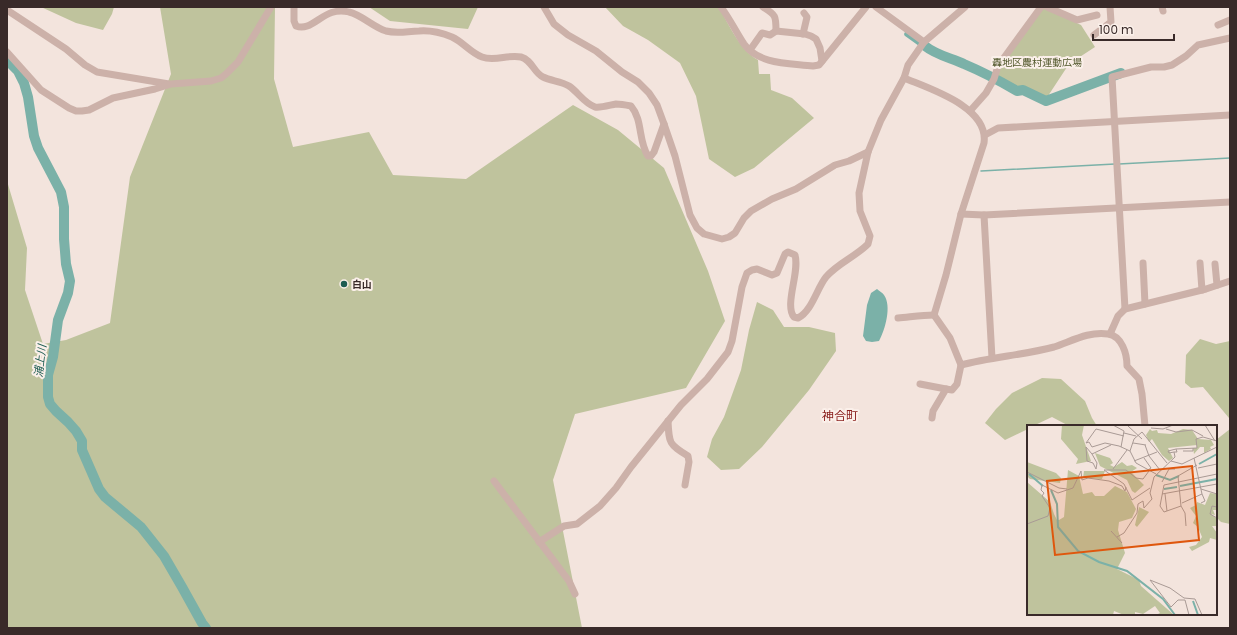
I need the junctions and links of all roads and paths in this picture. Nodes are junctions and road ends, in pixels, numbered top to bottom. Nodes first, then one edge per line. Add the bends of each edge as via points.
1 (271, 7) edge
2 (294, 7) edge
3 (544, 7) edge
4 (721, 7) edge
5 (763, 7) edge
6 (866, 7) edge
7 (876, 7) edge
8 (1041, 7) edge
9 (1047, 7) edge
10 (1110, 7) edge
11 (962, 8) edge
12 (7, 10) edge
13 (804, 13) dead end
14 (1097, 15) dead end
15 (1230, 20) edge
16 (1218, 24) dead end
17 (776, 31) junction
18 (802, 34) junction
19 (1094, 35) dead end
20 (1230, 38) edge
21 (924, 42) junction
22 (750, 50) junction
23 (7, 52) edge
24 (822, 61) junction
25 (904, 78) junction
26 (171, 84) junction
27 (970, 111) junction
28 (1230, 115) edge
29 (1115, 122) junction
30 (664, 124) junction
31 (985, 136) junction
32 (868, 152) junction
33 (1230, 202) edge
34 (1120, 208) junction
35 (961, 214) junction
36 (984, 215) junction
37 (1143, 263) dead end
38 (1200, 263) dead end
39 (1215, 264) dead end
40 (1230, 281) edge
41 (1217, 285) junction
42 (1202, 290) junction
43 (1145, 304) junction
44 (1125, 309) junction
45 (934, 315) junction
46 (898, 318) dead end
47 (1110, 334) junction
48 (992, 358) junction
49 (961, 365) junction
50 (920, 384) dead end
51 (946, 390) junction
52 (932, 418) dead end
53 (668, 421) junction
54 (1145, 425) edge
55 (494, 481) dead end
56 (685, 485) dead end
57 (539, 542) junction
58 (575, 594) dead end

1 - 26 street via 238,62 221,78
2 - 30 street via 294,21 296,26 301,28 337,10 349,12 386,31 432,31 453,38 483,57 523,57 542,77 568,86 596,107 616,104 631,106 636,111 644,150 648,156 654,152
3 - 30 street via 554,24 638,82 658,105
4 - 22 street
5 - 17 street via 776,18
6 - 24 street
7 - 21 street
8 - 27 street via 998,66 997,73 986,92
9 - 14 street via 1077,20
10 - 19 street via 1112,22
11 - 21 street
12 - 26 street via 97,72
13 - 18 street via 807,17
15 - 16 street
17 - 18 street
17 - 22 street via 770,35 762,33
18 - 24 street via 816,39
20 - 29 street via 1198,45 1172,65 1151,67 1112,77
21 - 25 street via 908,65
22 - 24 street via 764,60 813,66 819,65
23 - 26 street via 41,90 76,111 89,110 113,98
25 - 27 street via 949,98
25 - 32 street via 881,120
27 - 31 street via 982,126
28 - 29 street
29 - 31 street via 998,128
29 - 34 street
30 - 32 street via 690,215 697,228 704,234 722,239 729,238 751,211 796,189 835,165
31 - 35 street
32 - 53 street via 859,193 860,211 870,236 868,244 826,277 807,312 798,318 791,314 790,307 795,281 795,255 788,252 784,254 776,275 756,269 747,273 728,352
33 - 34 street
34 - 36 street
34 - 44 street
35 - 36 street
35 - 45 street
36 - 48 street
37 - 43 street
38 - 42 street
39 - 41 street
40 - 41 street
41 - 42 street
42 - 43 street
43 - 44 street
44 - 47 street via 1118,316
45 - 46 street
45 - 49 street via 950,338
47 - 48 street via 1079,337 1054,346
47 - 54 street via 1121,343 1127,358 1127,366 1139,379
48 - 49 street
49 - 51 street via 955,387
50 - 51 street
51 - 52 street via 936,405
53 - 56 street via 670,441 688,456
53 - 57 street via 597,509 578,524 564,526
55 - 57 street
57 - 58 street via 570,580

